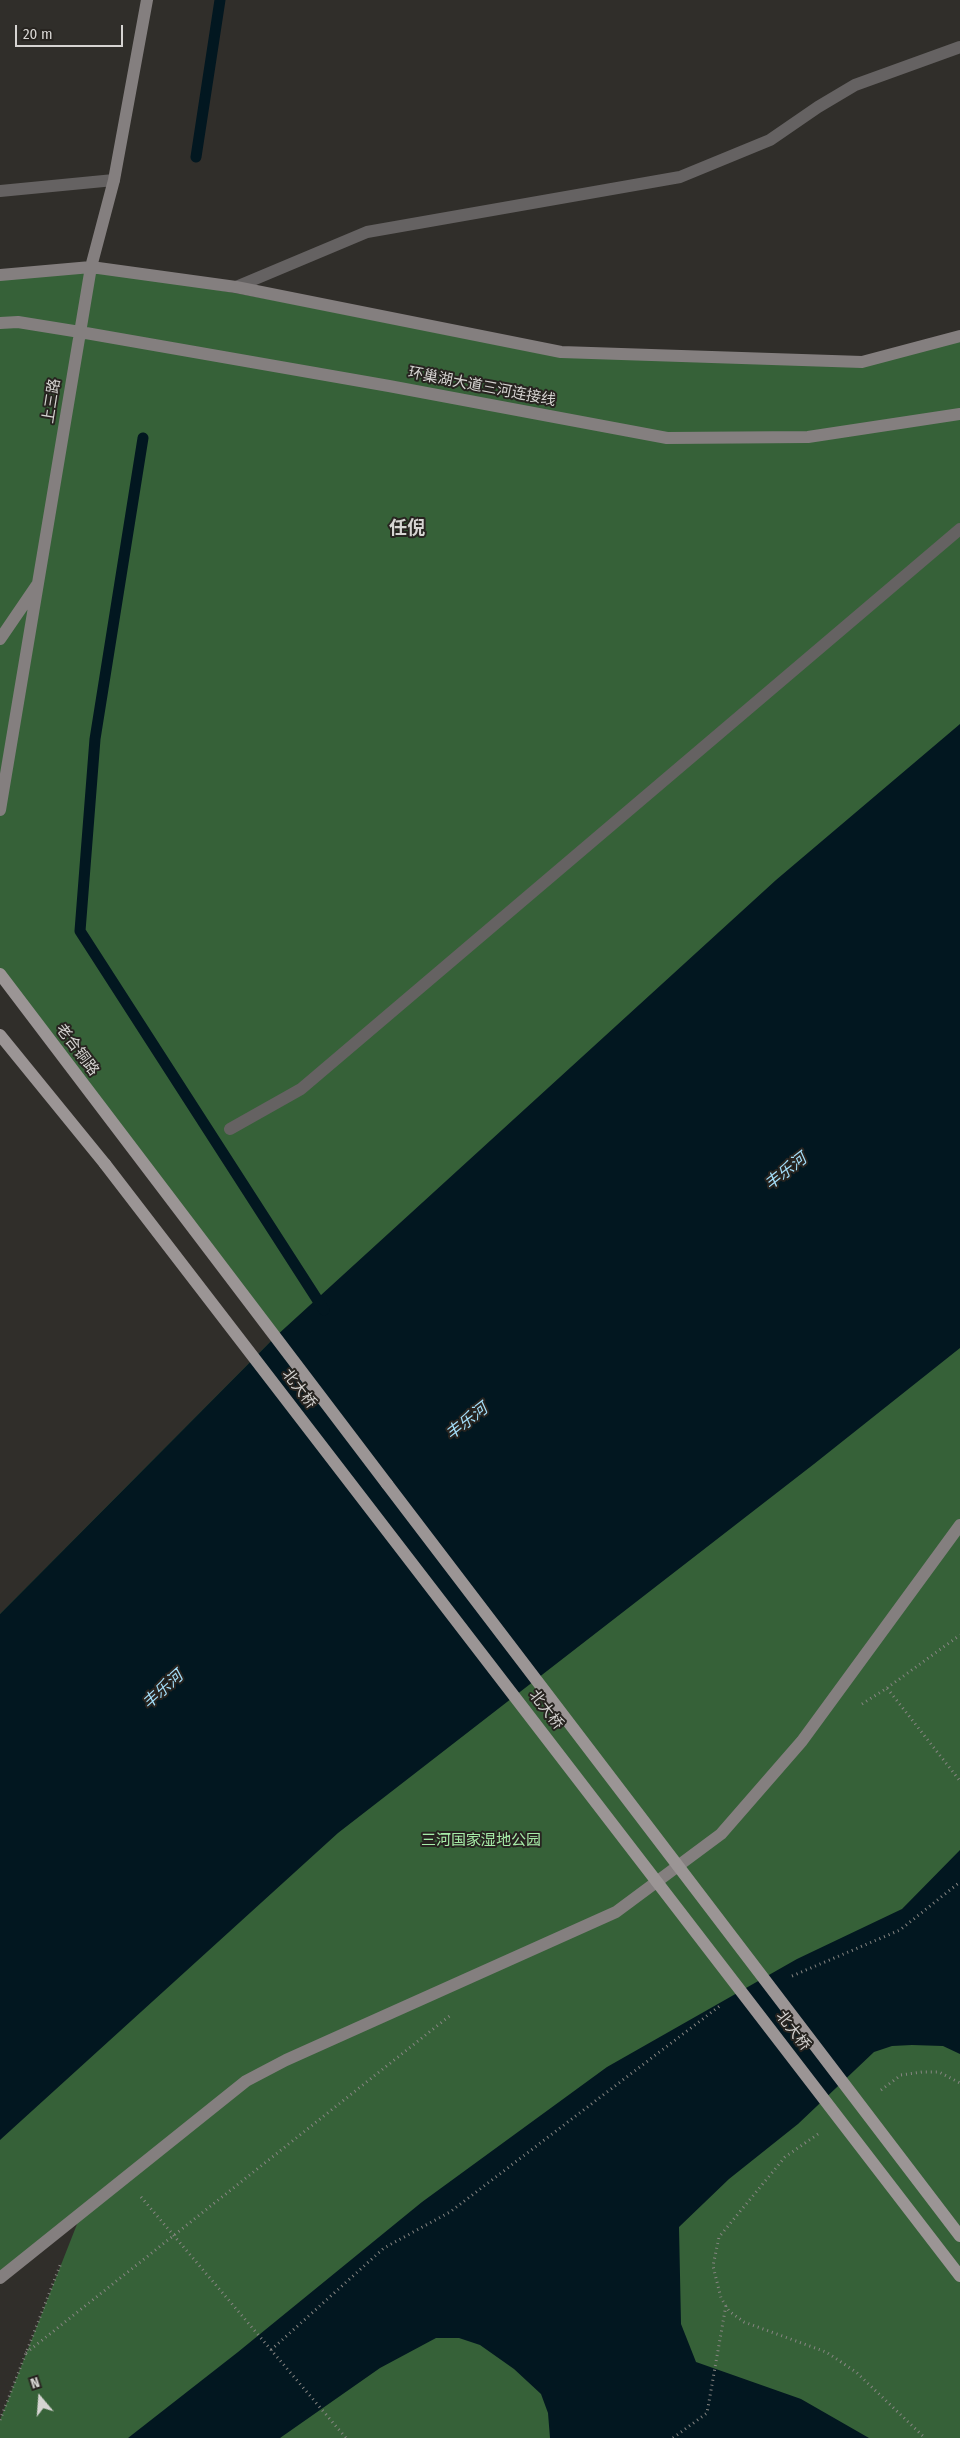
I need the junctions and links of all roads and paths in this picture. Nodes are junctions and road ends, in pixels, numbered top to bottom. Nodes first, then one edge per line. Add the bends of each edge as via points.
1 (147, 0) edge
2 (960, 47) edge
3 (114, 180) junction
4 (0, 191) edge
5 (90, 267) junction
6 (0, 275) edge
7 (236, 286) junction
8 (0, 323) edge
9 (80, 332) junction
10 (960, 336) edge
11 (960, 414) edge
12 (960, 530) edge
13 (40, 581) junction
14 (0, 639) edge
15 (0, 810) edge
16 (0, 974) edge
17 (0, 1035) edge
18 (230, 1129) dead end
19 (128, 1145) joint
20 (960, 1525) edge
21 (960, 1635) edge
22 (887, 1688) junction
23 (856, 1708) dead end
24 (960, 1781) edge
25 (960, 1882) edge
26 (769, 1985) junction
27 (744, 1995) junction
28 (454, 2013) dead end
29 (960, 2083) edge
30 (878, 2092) dead end
31 (824, 2130) dead end
32 (124, 2178) junction
33 (174, 2236) junction
34 (960, 2236) edge
35 (63, 2259) dead end
36 (960, 2276) edge
37 (0, 2278) edge
38 (726, 2304) junction
39 (271, 2350) junction
40 (26, 2353) junction
41 (0, 2420) edge
42 (346, 2438) edge
43 (673, 2438) edge
44 (925, 2438) edge

1 - 3 main road, 上三路
2 - 7 street via 855,85 770,140 680,177 366,232
3 - 4 street
3 - 5 main road, 上三路
5 - 6 main road
5 - 7 main road
5 - 9 main road, 上三路
7 - 10 main road via 562,352 862,362
8 - 9 main road, 环巢湖大道三河连接线 via 18,322
9 - 11 main road, 环巢湖大道三河连接线 via 667,438 808,437
9 - 13 main road, 上三路
12 - 18 street via 301,1089
13 - 14 main road
13 - 15 main road, 上三路
16 - 19 main road, 老合铜路
17 - 27 main road, 北大桥, bridge via 106,1164
19 - 26 main road, 北大桥, bridge
20 - 32 main road via 802,1741 721,1834 616,1912 246,2081
21 - 22 path
22 - 23 path
22 - 24 path
25 - 26 path via 900,1930
26 - 34 main road, 北大桥, bridge
27 - 36 main road, 北大桥, bridge
27 - 39 path via 721,2005 450,2212 384,2248
28 - 33 path
29 - 30 path via 939,2072 922,2072 901,2075
31 - 38 path via 785,2157 719,2236 713,2266
32 - 33 path
32 - 37 main road
33 - 39 path
33 - 40 path
35 - 40 path
38 - 43 path via 707,2413
38 - 44 path via 744,2322 826,2352 849,2367
39 - 42 path
40 - 41 path

